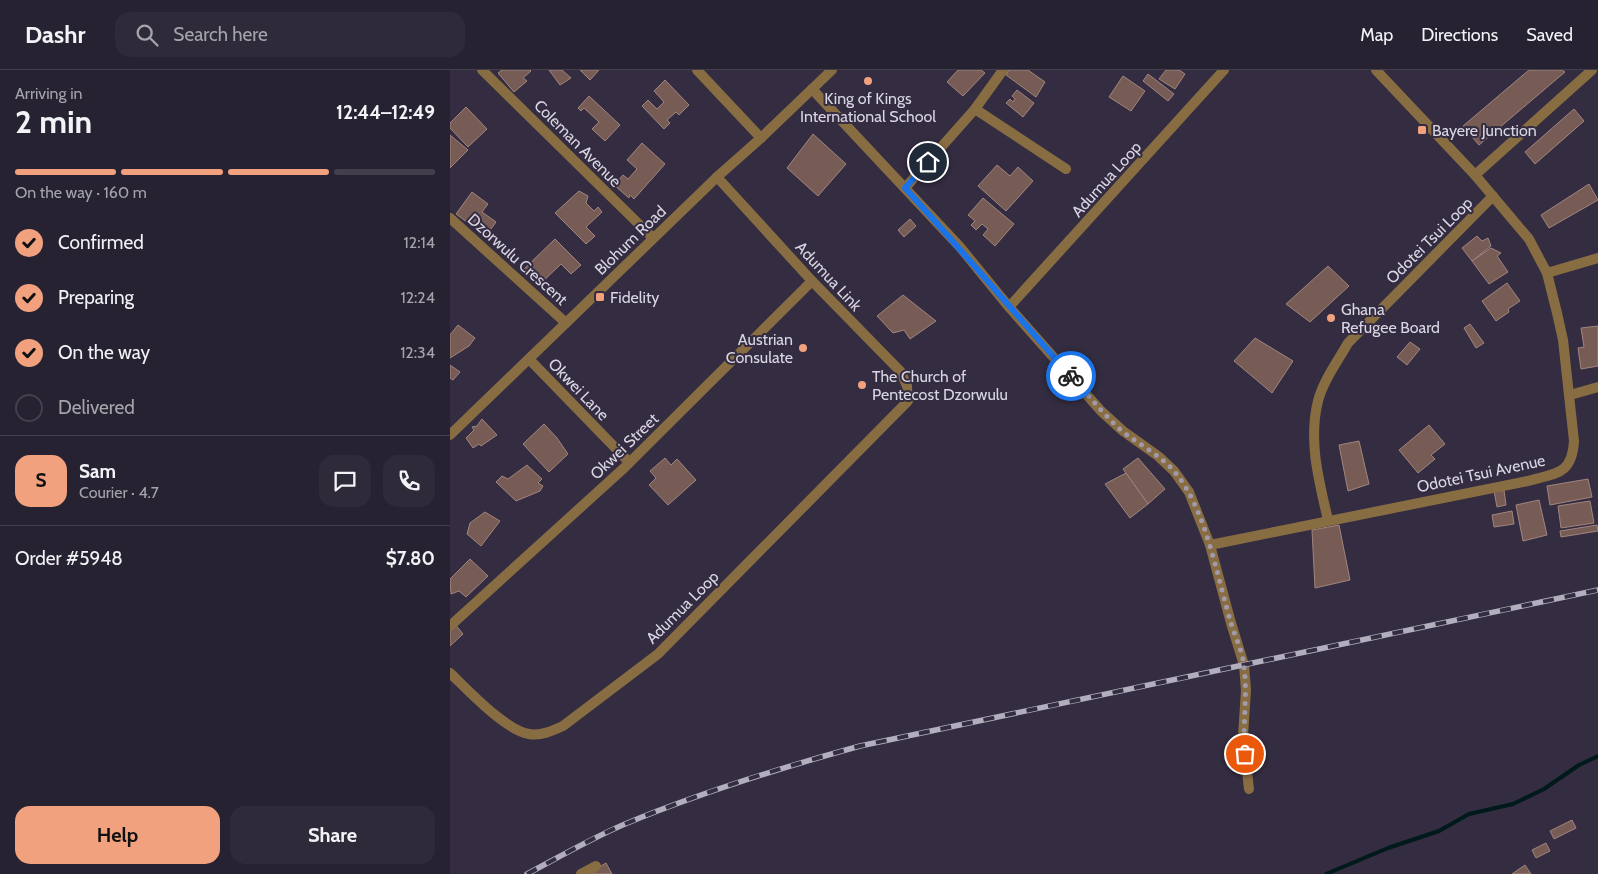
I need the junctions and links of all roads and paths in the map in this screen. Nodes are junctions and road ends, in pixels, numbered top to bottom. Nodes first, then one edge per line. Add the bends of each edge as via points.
1 (482, 70) edge
2 (697, 70) edge
3 (832, 70) edge
4 (1003, 70) edge
5 (1224, 70) edge
6 (1376, 70) edge
7 (1592, 70) edge
8 (812, 89) junction
9 (975, 109) junction
10 (762, 138) junction
11 (1066, 169) dead end
12 (1475, 174) junction
13 (717, 177) junction
14 (905, 188) junction
15 (1494, 196) junction
16 (451, 220) edge
17 (653, 238) junction
18 (1598, 258) edge
19 (1547, 273) junction
20 (812, 281) junction
21 (1009, 307) junction
22 (566, 323) junction
23 (529, 359) junction
24 (1598, 387) edge
25 (1570, 395) junction
26 (908, 401) joint
27 (450, 435) edge
28 (629, 462) junction
29 (1328, 520) junction
30 (1210, 545) junction
31 (450, 626) edge
32 (450, 673) edge
33 (1249, 789) dead end
34 (596, 866) dead end
35 (581, 874) edge

1 - 17 street, Coleman Avenue
2 - 10 street
3 - 8 street, Blohum Road
4 - 9 street
5 - 21 street, Adumua Loop
6 - 12 street, Odotei Tsui Avenue
7 - 12 street
8 - 10 street, Blohum Road
8 - 14 street
9 - 11 street
9 - 14 street
10 - 13 street, Blohum Road
12 - 15 street, Odotei Tsui Avenue
13 - 17 street, Blohum Road
13 - 20 street, Adumua Link
14 - 21 street via 960,247
15 - 19 street, Odotei Tsui Avenue via 1529,239
15 - 29 street, Odotei Tsui Loop via 1348,343 1332,372 1318,401 1314,433 1316,465
16 - 22 street, Dzorwulu Crescent
17 - 22 street, Blohum Road
18 - 19 street
19 - 25 street, Odotei Tsui Avenue via 1563,340
20 - 26 street, Adumua Link via 901,372 907,386
20 - 28 street, Okwei Street
21 - 30 street via 1101,411 1174,471 1189,492
22 - 23 street, Blohum Road
23 - 27 street, Blohum Road
23 - 28 street, Okwei Lane
24 - 25 street
25 - 29 street, Odotei Tsui Avenue via 1573,456 1569,465 1559,472
26 - 32 street, Adumua Loop via 658,654 562,726 549,733 528,734 515,728 490,712
28 - 31 street, Okwei Street
29 - 30 street, Odotei Tsui Avenue
30 - 33 street via 1244,665 1243,736
34 - 35 street

